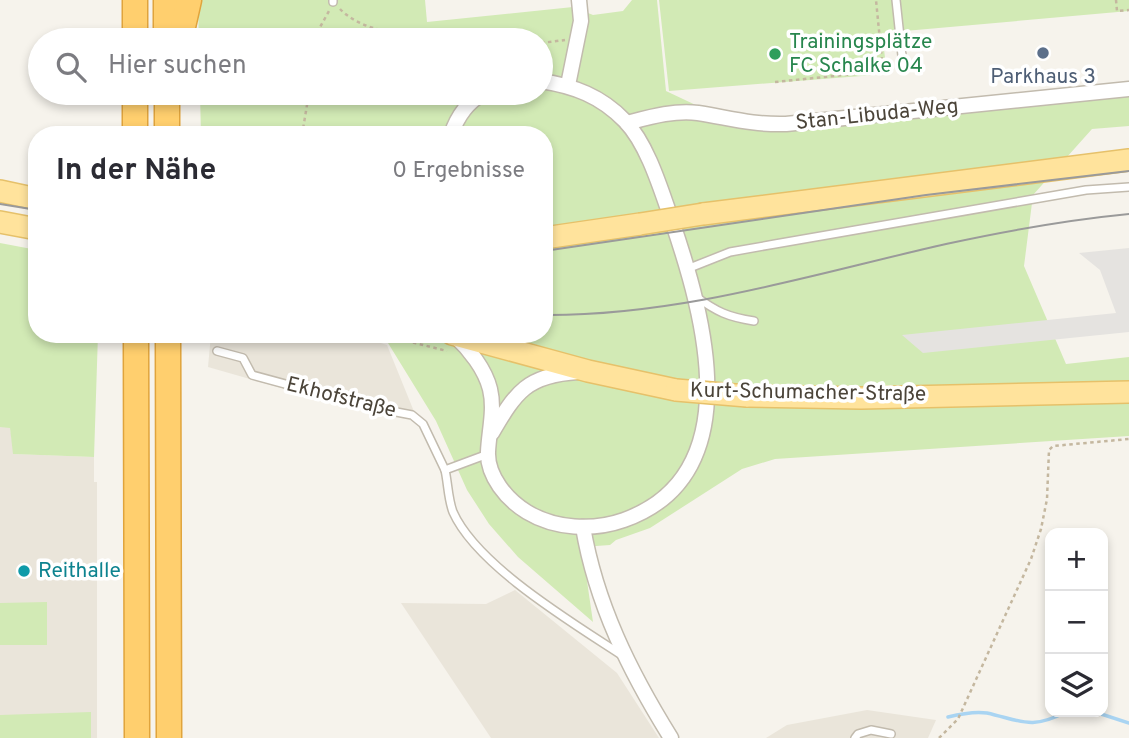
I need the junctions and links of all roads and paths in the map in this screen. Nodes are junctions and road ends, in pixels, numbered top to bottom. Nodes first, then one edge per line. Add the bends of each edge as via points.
1 (135, 0) edge
2 (166, 0) edge
3 (189, 0) edge
4 (579, 0) edge
5 (876, 0) edge
6 (896, 0) edge
7 (1116, 0) edge
8 (333, 1) edge
9 (1129, 10) edge
10 (135, 28) edge
11 (166, 28) edge
12 (183, 28) edge
13 (320, 28) edge
14 (374, 28) edge
15 (578, 38) junction
16 (553, 41) edge
17 (903, 65) dead end
18 (775, 82) dead end
19 (553, 83) edge
20 (568, 85) junction
21 (1129, 89) edge
22 (135, 105) edge
23 (168, 105) edge
24 (307, 105) edge
25 (468, 105) edge
26 (627, 123) junction
27 (135, 126) edge
28 (167, 126) edge
29 (304, 126) edge
30 (455, 126) edge
31 (1129, 160) edge
32 (1129, 187) edge
33 (0, 191) edge
34 (28, 197) edge
35 (0, 222) edge
36 (28, 227) edge
37 (553, 237) edge
38 (687, 268) junction
39 (695, 296) junction
40 (754, 321) dead end
41 (136, 343) edge
42 (168, 343) edge
43 (414, 343) edge
44 (463, 343) edge
45 (486, 343) edge
46 (217, 351) dead end
47 (473, 358) junction
48 (588, 371) junction
49 (1129, 392) edge
50 (490, 437) junction
51 (1129, 439) edge
52 (488, 454) junction
53 (445, 470) junction
54 (583, 527) junction
55 (626, 659) junction
56 (891, 734) dead end
57 (137, 738) edge
58 (169, 738) edge
59 (671, 738) edge
60 (855, 738) edge
61 (939, 738) edge

1 - 10 highway
2 - 11 highway
3 - 12 highway
4 - 15 street
5 - 18 path via 883,71
6 - 17 lane
7 - 9 path via 1117,12
8 - 13 path
8 - 14 path via 349,18
15 - 16 path
15 - 20 street
19 - 20 street
20 - 26 street via 597,98
21 - 26 street, Stan-Libuda-Weg via 786,124 753,124 697,113 658,115
22 - 27 highway
23 - 28 highway
24 - 29 path
25 - 30 street
26 - 38 street via 659,184
31 - 37 main road, bridge
32 - 38 lane via 1086,190 775,244
33 - 34 main road
35 - 36 main road
38 - 39 street
39 - 40 lane via 728,317
39 - 54 street via 708,397 694,461 680,483 640,514
41 - 57 highway
42 - 58 highway
43 - 47 path
44 - 47 street
45 - 48 main road, Kurt-Schumacher-Straße
46 - 53 lane, Ekhofstraße via 243,358 252,375 412,415 423,424
47 - 50 street via 490,388
48 - 49 main road, Kurt-Schumacher-Straße, bridge via 676,390 747,396
48 - 50 street via 556,375 520,390
50 - 52 street
51 - 61 path via 1049,450 1047,499 1031,559 958,719
52 - 53 lane
52 - 54 street via 493,475 506,496 552,523
53 - 55 lane, Ekhofstraße via 453,510 483,553
54 - 55 street, Ekhofstraße via 589,563 611,630
55 - 59 street, Ekhofstraße
56 - 60 lane via 871,730

